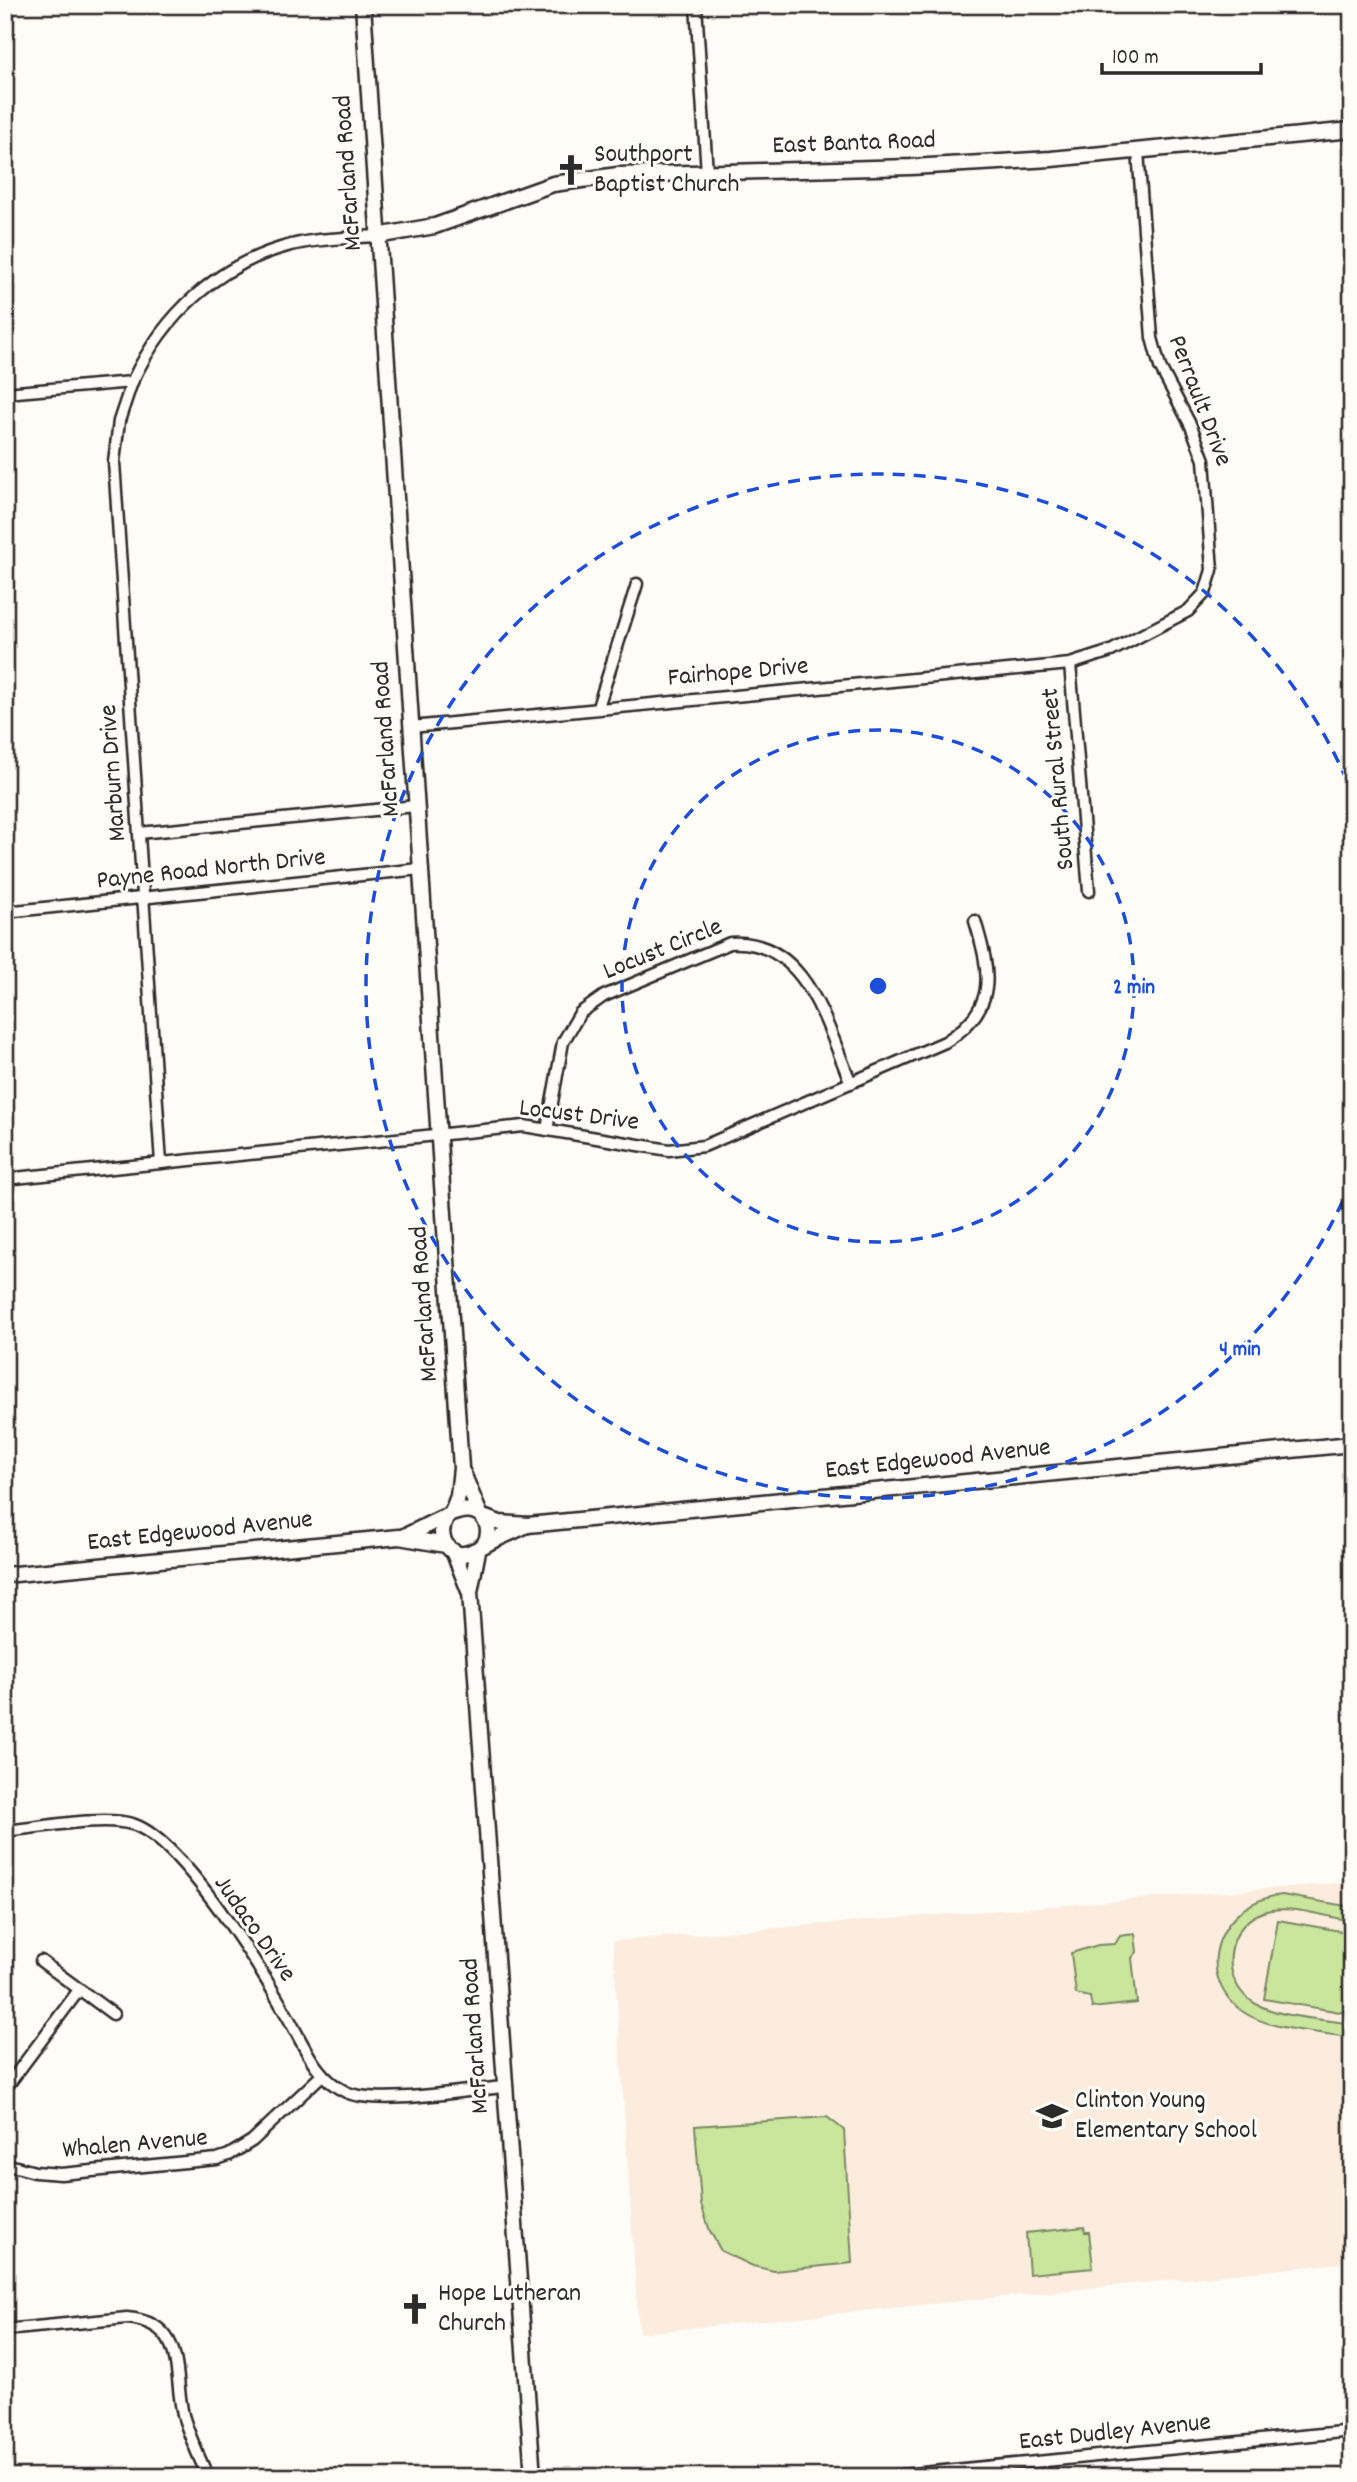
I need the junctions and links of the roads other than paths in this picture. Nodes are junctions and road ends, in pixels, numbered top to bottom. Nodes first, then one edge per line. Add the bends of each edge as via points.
1 (363, 5) edge
2 (696, 5) edge
3 (1352, 130) edge
4 (1138, 151) junction
5 (707, 173) junction
6 (377, 236) junction
7 (132, 382) junction
8 (5, 393) edge
9 (637, 584) dead end
10 (1070, 664) junction
11 (598, 707) junction
12 (411, 727) junction
13 (416, 806) junction
14 (139, 833) junction
15 (420, 869) junction
16 (1089, 891) dead end
17 (144, 899) junction
18 (5, 912) edge
19 (975, 921) dead end
20 (851, 1083) junction
21 (547, 1130) junction
22 (438, 1135) junction
23 (161, 1163) junction
24 (5, 1179) edge
25 (1352, 1444) edge
26 (461, 1468) junction
27 (449, 1515) junction
28 (481, 1515) junction
29 (528, 1525) junction
30 (399, 1537) junction
31 (449, 1548) junction
32 (481, 1548) junction
33 (5, 1575) edge
34 (470, 1592) junction
35 (5, 1831) edge
36 (41, 1961) dead end
37 (79, 1990) junction
38 (113, 2014) dead end
39 (322, 2075) junction
40 (504, 2087) junction
41 (5, 2089) edge
42 (5, 2164) edge
43 (5, 2330) edge
44 (1352, 2431) edge
45 (208, 2477) edge
46 (533, 2477) edge
47 (882, 2477) edge

1 - 6 street, McFarland Road
2 - 5 street
3 - 4 street, East Banta Road
4 - 5 street, East Banta Road via 911,167
4 - 10 street, Perrault Drive via 1152,338 1160,367 1203,454 1212,570 1205,593 1188,611 1111,652
5 - 6 street, East Banta Road via 568,181 435,226
6 - 7 street, East Banta Road via 293,245 229,270 200,290 172,319
6 - 12 street, McFarland Road
7 - 8 street
7 - 14 street, Marburn Drive via 114,462
9 - 11 street
10 - 11 street, Fairhope Drive
10 - 16 street, South Rural Street
11 - 12 street, Fairhope Drive
12 - 13 street, McFarland Road
13 - 14 street
13 - 15 street, McFarland Road
14 - 17 street, Marburn Drive
15 - 17 street, Payne Road North Drive
15 - 22 street, McFarland Road
17 - 18 street, Payne Road North Drive
17 - 23 street, Marburn Drive
19 - 20 street, Locust Drive via 988,980 983,1004 969,1025 945,1042
20 - 21 street, Locust Drive via 723,1140 689,1149 669,1150
20 - 21 street, Locust Circle via 797,969 769,948 730,943 604,996 580,1013 563,1042
21 - 22 street, Locust Drive via 517,1127
22 - 23 street, Locust Drive
22 - 26 street, McFarland Road
23 - 24 street, Locust Drive
25 - 29 street, East Edgewood Avenue
26 - 27 street, McFarland Road via 458,1496
26 - 28 street, McFarland Road
27 - 28 street, East Edgewood Avenue via 463,1508
27 - 30 street, East Edgewood Avenue
27 - 31 street via 442,1531
28 - 29 street, East Edgewood Avenue via 500,1523
28 - 32 street via 488,1528
29 - 32 street, East Edgewood Avenue
30 - 31 street, East Edgewood Avenue
30 - 33 street, East Edgewood Avenue
31 - 32 street, East Edgewood Avenue via 463,1555
31 - 34 street, McFarland Road
32 - 34 street, McFarland Road
34 - 40 street, McFarland Road
35 - 39 street, Judaco Drive via 114,1821 133,1824 157,1837 200,1886 269,1982
36 - 37 street
37 - 38 street
37 - 41 street
39 - 40 street via 347,2092 374,2098
39 - 42 street, Whalen Avenue via 251,2141 221,2158 61,2174
40 - 46 street, McFarland Road
43 - 45 street via 127,2318 160,2330 176,2355 183,2413
44 - 47 street, East Dudley Avenue

